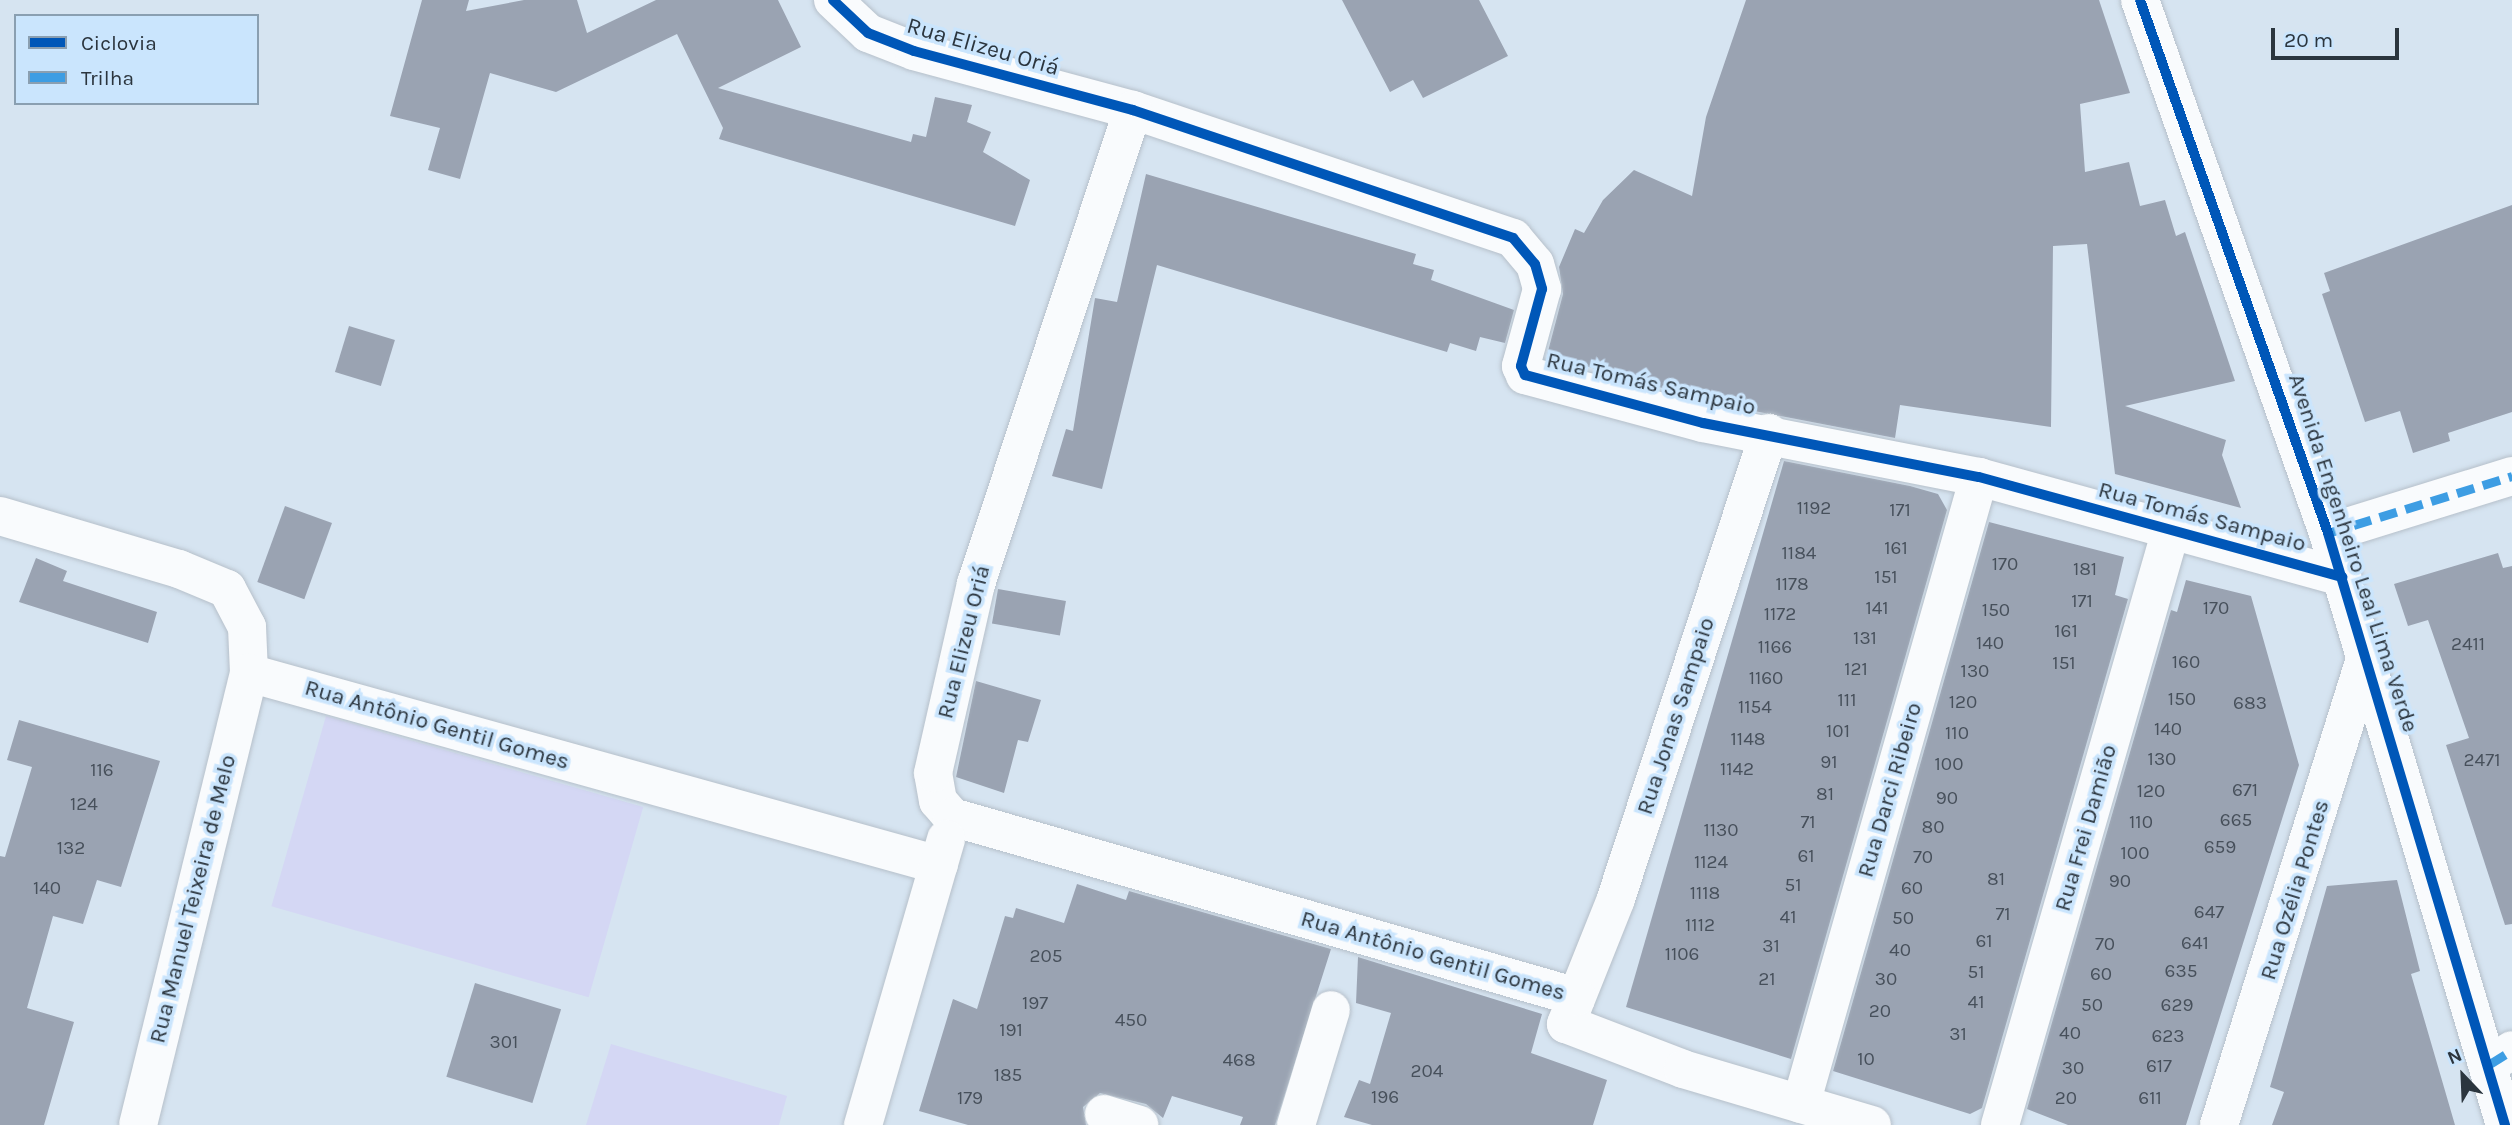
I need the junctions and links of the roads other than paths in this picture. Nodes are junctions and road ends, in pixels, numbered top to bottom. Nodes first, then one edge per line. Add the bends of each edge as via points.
1 (834, 0) edge
2 (2140, 0) edge
3 (1133, 110) junction
4 (1769, 433) junction
5 (2512, 476) edge
6 (1979, 477) junction
7 (0, 516) edge
8 (2171, 530) junction
9 (2328, 533) junction
10 (2342, 577) junction
11 (2367, 654) junction
12 (249, 673) junction
13 (952, 817) junction
14 (939, 865) junction
15 (1577, 997) junction
16 (1331, 1010) dead end
17 (2501, 1057) edge
18 (1801, 1104) junction
19 (1104, 1114) dead end
20 (138, 1125) edge
21 (863, 1125) edge
22 (1139, 1125) edge
23 (1296, 1125) edge
24 (1872, 1125) edge
25 (2000, 1125) edge
26 (2219, 1125) edge
27 (2505, 1125) edge

1 - 3 street, Rua Elizeu Oriá via 868,33 914,51
2 - 9 street, Avenida Engenheiro Leal Lima Verde
3 - 4 street, Rua Tomás Sampaio via 1513,238 1535,264 1542,289 1521,366 1525,375 1703,422
3 - 13 street, Rua Elizeu Oriá via 976,584 933,773 938,801
4 - 6 street, Rua Tomás Sampaio
4 - 15 street, Rua Jonas Sampaio via 1616,899
5 - 9 street
6 - 8 street, Rua Tomás Sampaio
6 - 18 street, Rua Darci Ribeiro
7 - 12 street via 179,569 227,589 247,627
8 - 10 street, Rua Tomás Sampaio
8 - 25 street, Rua Frei Damião
9 - 10 street, Avenida Engenheiro Leal Lima Verde
10 - 11 street, Avenida Engenheiro Leal Lima Verde
11 - 17 street, Avenida Engenheiro Leal Lima Verde
11 - 26 street, Rua Ozélia Pontes
12 - 14 street, Rua Antônio Gentil Gomes
12 - 20 street, Rua Manuel Teixeira de Melo
13 - 14 street
13 - 15 street, Rua Antônio Gentil Gomes
14 - 21 street
15 - 18 street, Rua Antônio Gentil Gomes via 1566,1024
16 - 23 street
17 - 27 street, Avenida Engenheiro Leal Lima Verde
18 - 24 street, Rua Antônio Gentil Gomes
19 - 22 street

